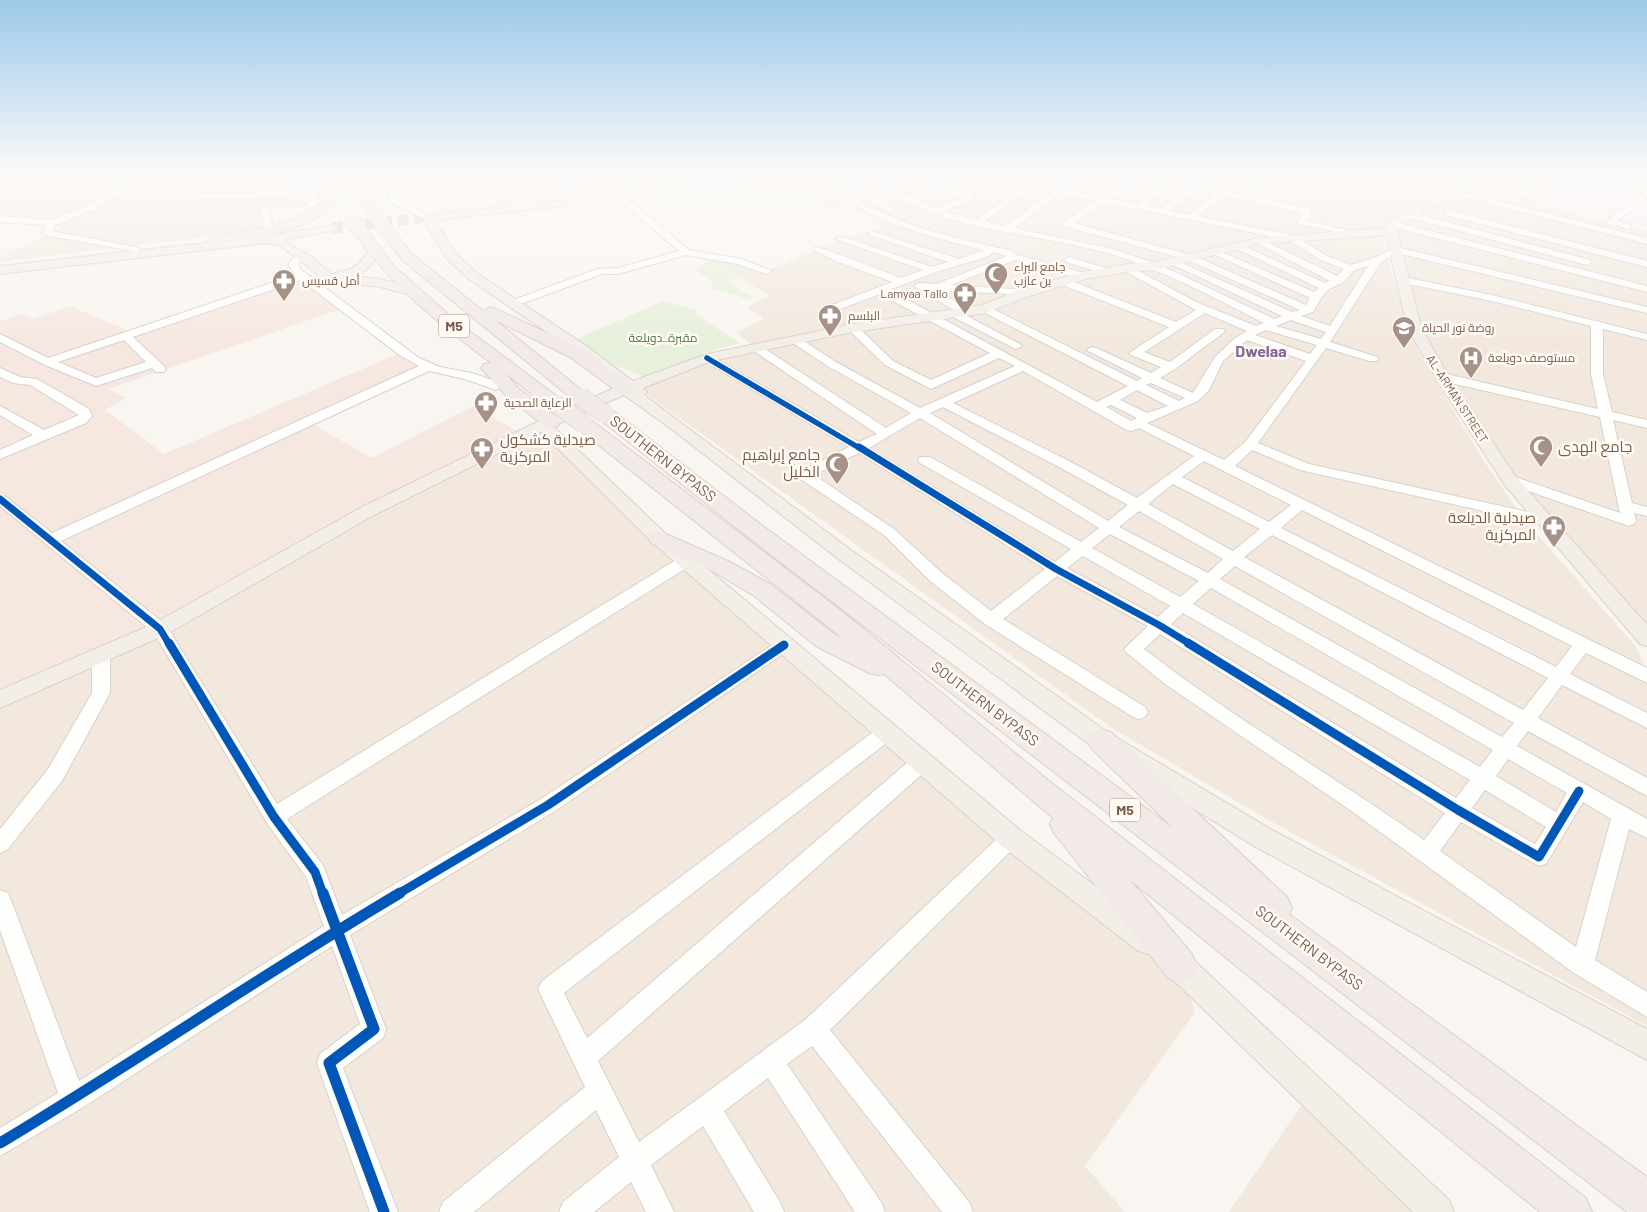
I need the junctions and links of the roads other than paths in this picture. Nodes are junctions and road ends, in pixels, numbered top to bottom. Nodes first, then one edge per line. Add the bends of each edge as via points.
1 (48, 232) edge
2 (274, 232) edge
3 (295, 232) edge
4 (300, 232) edge
5 (326, 232) tunnel mouth
6 (360, 232) edge
7 (387, 232) edge
8 (435, 232) edge
9 (660, 232) edge
10 (927, 232) edge
11 (957, 232) edge
12 (1013, 232) edge
13 (1094, 232) edge
14 (1261, 232) edge
15 (1343, 232) edge
16 (1368, 232) edge
17 (1391, 232) edge
18 (1407, 232) edge
19 (1475, 232) edge
20 (1522, 232) edge
21 (1554, 232) edge
22 (1610, 232) edge
23 (269, 234) junction
24 (872, 234) dead end
25 (1353, 234) junction
26 (1544, 237) junction
27 (1292, 238) junction
28 (841, 239) dead end
29 (214, 241) junction
30 (1258, 241) junction
31 (1647, 241) edge
32 (1012, 245) dead end
33 (1528, 245) junction
34 (1236, 246) junction
35 (818, 249) dead end
36 (991, 249) junction
37 (135, 250) junction
38 (374, 250) junction
39 (1396, 250) junction
40 (686, 252) junction
41 (1214, 252) junction
42 (1512, 254) junction
43 (1014, 257) junction
44 (1056, 257) dead end
45 (304, 258) junction
46 (1191, 258) junction
47 (1377, 260) junction
48 (958, 262) junction
49 (1172, 262) junction
50 (0, 264) edge
51 (1647, 264) edge
52 (1601, 265) dead end
53 (1155, 266) junction
54 (1127, 268) junction
55 (1351, 268) junction
56 (0, 270) edge
57 (932, 270) junction
58 (767, 271) dead end
59 (1105, 271) junction
60 (320, 273) junction
61 (428, 275) junction
62 (303, 276) junction
63 (1083, 276) junction
64 (1402, 280) junction
65 (906, 281) junction
66 (1062, 281) junction
67 (1338, 281) junction
68 (919, 286) junction
69 (1497, 286) junction
70 (937, 287) junction
71 (1325, 288) junction
72 (1647, 289) edge
73 (880, 290) junction
74 (415, 292) junction
75 (1024, 293) junction
76 (1316, 297) junction
77 (512, 304) junction
78 (831, 309) dead end
79 (985, 309) junction
80 (1204, 309) junction
81 (1309, 310) junction
82 (1647, 310) edge
83 (962, 314) junction
84 (1291, 316) junction
85 (932, 318) junction
86 (1597, 323) junction
87 (450, 324) junction
88 (1178, 326) junction
89 (853, 328) junction
90 (1260, 329) junction
91 (1332, 330) junction
92 (1219, 331) dead end
93 (125, 335) junction
94 (1061, 335) dead end
95 (0, 337) edge
96 (1647, 337) edge
97 (794, 339) junction
98 (1323, 344) junction
99 (1016, 346) dead end
100 (755, 347) junction
101 (580, 352) junction
102 (999, 353) junction
103 (707, 358) junction
104 (1312, 359) junction
105 (1373, 359) dead end
106 (46, 362) junction
107 (486, 363) junction
108 (427, 367) junction
109 (1023, 367) junction
110 (1171, 367) junction
111 (0, 372) edge
112 (1442, 377) junction
113 (1151, 378) junction
114 (1137, 385) junction
115 (496, 386) junction
116 (628, 387) junction
117 (1194, 398) junction
118 (1110, 400) junction
119 (944, 403) junction
120 (1178, 406) junction
121 (1096, 408) junction
122 (0, 410) edge
123 (590, 411) junction
124 (920, 413) junction
125 (1605, 413) junction
126 (550, 417) junction
127 (1142, 420) junction
128 (1647, 424) edge
129 (886, 434) junction
130 (44, 435) junction
131 (1250, 445) junction
132 (860, 448) junction
133 (0, 455) edge
134 (1203, 456) junction
135 (925, 460) dead end
136 (1225, 467) junction
137 (1172, 478) junction
138 (1510, 480) junction
139 (0, 499) edge
140 (1302, 504) junction
141 (1137, 505) junction
142 (1625, 505) junction
143 (1647, 512) edge
144 (1542, 519) junction
145 (1109, 528) junction
146 (1270, 529) junction
147 (658, 538) junction
148 (50, 540) junction
149 (1081, 549) junction
150 (1234, 558) junction
151 (686, 561) junction
152 (1056, 570) junction
153 (1210, 580) junction
154 (1182, 604) junction
155 (991, 620) junction
156 (1159, 625) junction
157 (160, 629) junction
158 (1646, 637) edge
159 (1583, 644) junction
160 (784, 645) junction
161 (101, 654) junction
162 (1647, 676) edge
163 (1558, 677) junction
164 (914, 683) junction
165 (0, 699) edge
166 (1139, 712) dead end
167 (1525, 721) junction
168 (1647, 721) edge
169 (887, 732) junction
170 (1100, 740) junction
171 (1504, 749) junction
172 (922, 762) junction
173 (1483, 778) junction
174 (1647, 788) edge
175 (1038, 789) junction
176 (1579, 791) junction
177 (1458, 810) junction
178 (1622, 815) junction
179 (274, 817) junction
180 (1559, 824) junction
181 (1647, 829) edge
182 (1011, 838) junction
183 (0, 844) edge
184 (1426, 854) junction
185 (0, 900) edge
186 (337, 930) junction
187 (1582, 965) junction
188 (1180, 966) junction
189 (1333, 967) junction
190 (1647, 1005) edge
191 (814, 1029) junction
192 (1647, 1045) edge
193 (584, 1057) junction
194 (771, 1061) junction
195 (600, 1091) junction
196 (73, 1099) junction
197 (707, 1108) junction
198 (0, 1143) edge
199 (635, 1161) junction
200 (1647, 1202) edge
201 (384, 1212) edge
202 (453, 1212) edge
203 (573, 1212) edge
204 (660, 1212) edge
205 (770, 1212) edge
206 (871, 1212) edge
207 (959, 1212) edge
208 (1437, 1212) edge
209 (1572, 1212) edge

1 - 37 street
2 - 23 highway
3 - 23 main road
4 - 29 main road
5 - 45 main road via 310,242
6 - 38 highway, SOUTHERN BYPASS / M5, bridge
7 - 61 highway, SOUTHERN BYPASS / M5, bridge via 407,257
8 - 77 main road via 450,255
9 - 40 street
10 - 36 street
11 - 32 street
12 - 53 street via 1106,250
13 - 46 street
14 - 27 street
15 - 25 street
16 - 25 main road
17 - 39 main road, AL-ARMAN STREET
18 - 42 street
19 - 33 street
20 - 26 street
21 - 26 street
22 - 31 street
23 - 29 highway
23 - 45 main road
23 - 56 main road
24 - 48 street
25 - 27 main road
26 - 33 street
26 - 51 street
27 - 30 main road
27 - 55 street via 1324,258
28 - 57 street
29 - 37 main road
30 - 34 main road
30 - 67 street
33 - 42 street
33 - 52 street
34 - 41 main road
34 - 71 street
35 - 65 street
36 - 43 street
36 - 48 street via 986,254
37 - 50 main road
38 - 60 main road via 367,266 357,272 341,275
38 - 74 highway, SOUTHERN BYPASS / M5 via 390,270
39 - 47 street
39 - 64 main road, AL-ARMAN STREET
39 - 69 street
40 - 58 street via 739,261
40 - 77 street via 618,271 601,271
41 - 46 main road
41 - 76 street
42 - 69 street
42 - 72 street
43 - 63 street
43 - 70 street
44 - 59 street
45 - 60 main road
45 - 62 street via 293,264
46 - 49 main road
46 - 81 street
47 - 55 street
47 - 91 street
48 - 57 street
49 - 53 main road
49 - 84 street
53 - 54 main road
53 - 90 street
54 - 59 main road
54 - 80 street
55 - 67 street
57 - 65 street
59 - 63 main road
60 - 74 main road, SOUTHERN BYPASS via 337,280 380,283
61 - 101 highway via 490,313
61 - 123 highway, SOUTHERN BYPASS / M5
62 - 93 street
62 - 108 street via 402,352
63 - 66 main road
64 - 69 street
64 - 112 main road, AL-ARMAN STREET via 1414,327
65 - 68 street
65 - 73 street
66 - 75 main road
66 - 88 street
67 - 71 street
68 - 70 street
68 - 83 street
69 - 82 street
69 - 86 street
70 - 75 street
71 - 76 street
73 - 78 street
73 - 85 street
74 - 87 highway, SOUTHERN BYPASS / M5
75 - 79 main road
76 - 81 street
77 - 101 main road
79 - 83 main road
79 - 114 street
80 - 88 street
80 - 90 street
81 - 84 street
83 - 85 main road
83 - 99 street
84 - 90 street
84 - 91 street
85 - 89 main road
85 - 102 street
86 - 96 street
86 - 125 street via 1596,374
87 - 107 highway
87 - 126 highway, SOUTHERN BYPASS / M5
88 - 110 street via 1135,353
89 - 97 main road
89 - 102 street via 889,363 932,384
90 - 98 street
90 - 104 street
90 - 117 street via 1230,347 1217,362 1206,386
91 - 98 street
92 - 110 street
93 - 106 street
93 - 106 street via 157,366 96,382
94 - 113 street
95 - 106 street
97 - 100 main road
97 - 124 street
98 - 104 street
98 - 105 street
100 - 103 main road
100 - 129 street
101 - 116 highway
102 - 109 street
103 - 116 main road
103 - 132 street
104 - 131 street
107 - 115 highway
107 - 126 highway via 512,392
108 - 115 street
108 - 148 street
109 - 119 street
109 - 121 street
110 - 113 street
111 - 130 street via 17,380 33,382 85,412 84,418
112 - 125 street
112 - 138 main road, AL-ARMAN STREET
113 - 114 street
113 - 117 street
114 - 118 street
114 - 120 street
115 - 126 highway via 512,402
116 - 126 main road
116 - 170 main road via 844,554
117 - 120 street
118 - 121 street
118 - 127 street
119 - 124 street
119 - 141 street
120 - 127 street
121 - 127 street via 1132,427
122 - 130 street
123 - 126 highway, SOUTHERN BYPASS / M5, bridge
123 - 164 highway, SOUTHERN BYPASS / M5
123 - 189 highway, SOUTHERN BYPASS / M5 via 747,525
124 - 129 street
124 - 145 street
125 - 128 street
125 - 142 street
126 - 147 main road
126 - 157 main road via 368,511
127 - 134 street
129 - 132 street
130 - 133 street
131 - 136 street
131 - 144 street via 1305,467
132 - 152 street
132 - 155 street via 804,475 889,532 936,577
134 - 136 street
134 - 137 street
135 - 149 street
136 - 140 street
137 - 141 street
137 - 146 street
138 - 142 street via 1629,522
138 - 144 main road, AL-ARMAN STREET
139 - 148 street
140 - 146 street
140 - 159 street
141 - 145 street
141 - 150 street
142 - 143 street
144 - 158 main road, AL-ARMAN STREET
145 - 149 street
145 - 153 street
146 - 150 street
146 - 163 street
147 - 151 main road
147 - 164 highway via 722,567 762,590 825,640
148 - 157 street
149 - 152 street
149 - 154 street
150 - 153 street
150 - 167 street
151 - 160 main road
151 - 179 street
152 - 155 street
152 - 156 street
153 - 154 street
153 - 171 street
154 - 156 street
154 - 173 street
155 - 166 street
156 - 177 street
156 - 184 street via 1133,649 1171,679
157 - 161 main road
157 - 179 street
159 - 162 street
159 - 163 street
160 - 169 main road
160 - 186 street via 548,805
161 - 165 main road
161 - 183 street via 101,693 54,775
163 - 167 street
163 - 168 street
164 - 175 highway, SOUTHERN BYPASS / M5
167 - 171 street
167 - 174 street
169 - 172 main road
169 - 193 street via 550,989
170 - 189 highway via 1291,922
170 - 192 main road via 1264,838
171 - 173 street
171 - 176 street
172 - 182 main road
172 - 193 street
173 - 177 street
173 - 180 street
175 - 188 highway
175 - 209 highway, SOUTHERN BYPASS / M5
176 - 178 street
176 - 180 street
177 - 180 street via 1539,857
177 - 184 street
178 - 181 street
178 - 187 street
179 - 186 street via 315,872
182 - 188 main road
182 - 191 street
184 - 187 street
185 - 196 street
186 - 196 street
186 - 201 street via 374,1029 329,1063
187 - 190 street
188 - 208 main road
189 - 200 highway, SOUTHERN BYPASS / M5
191 - 194 street
191 - 207 street
193 - 195 street
194 - 197 street
194 - 206 street
195 - 199 street
195 - 202 street
196 - 198 street
197 - 199 street
197 - 205 street
199 - 203 street
199 - 204 street

